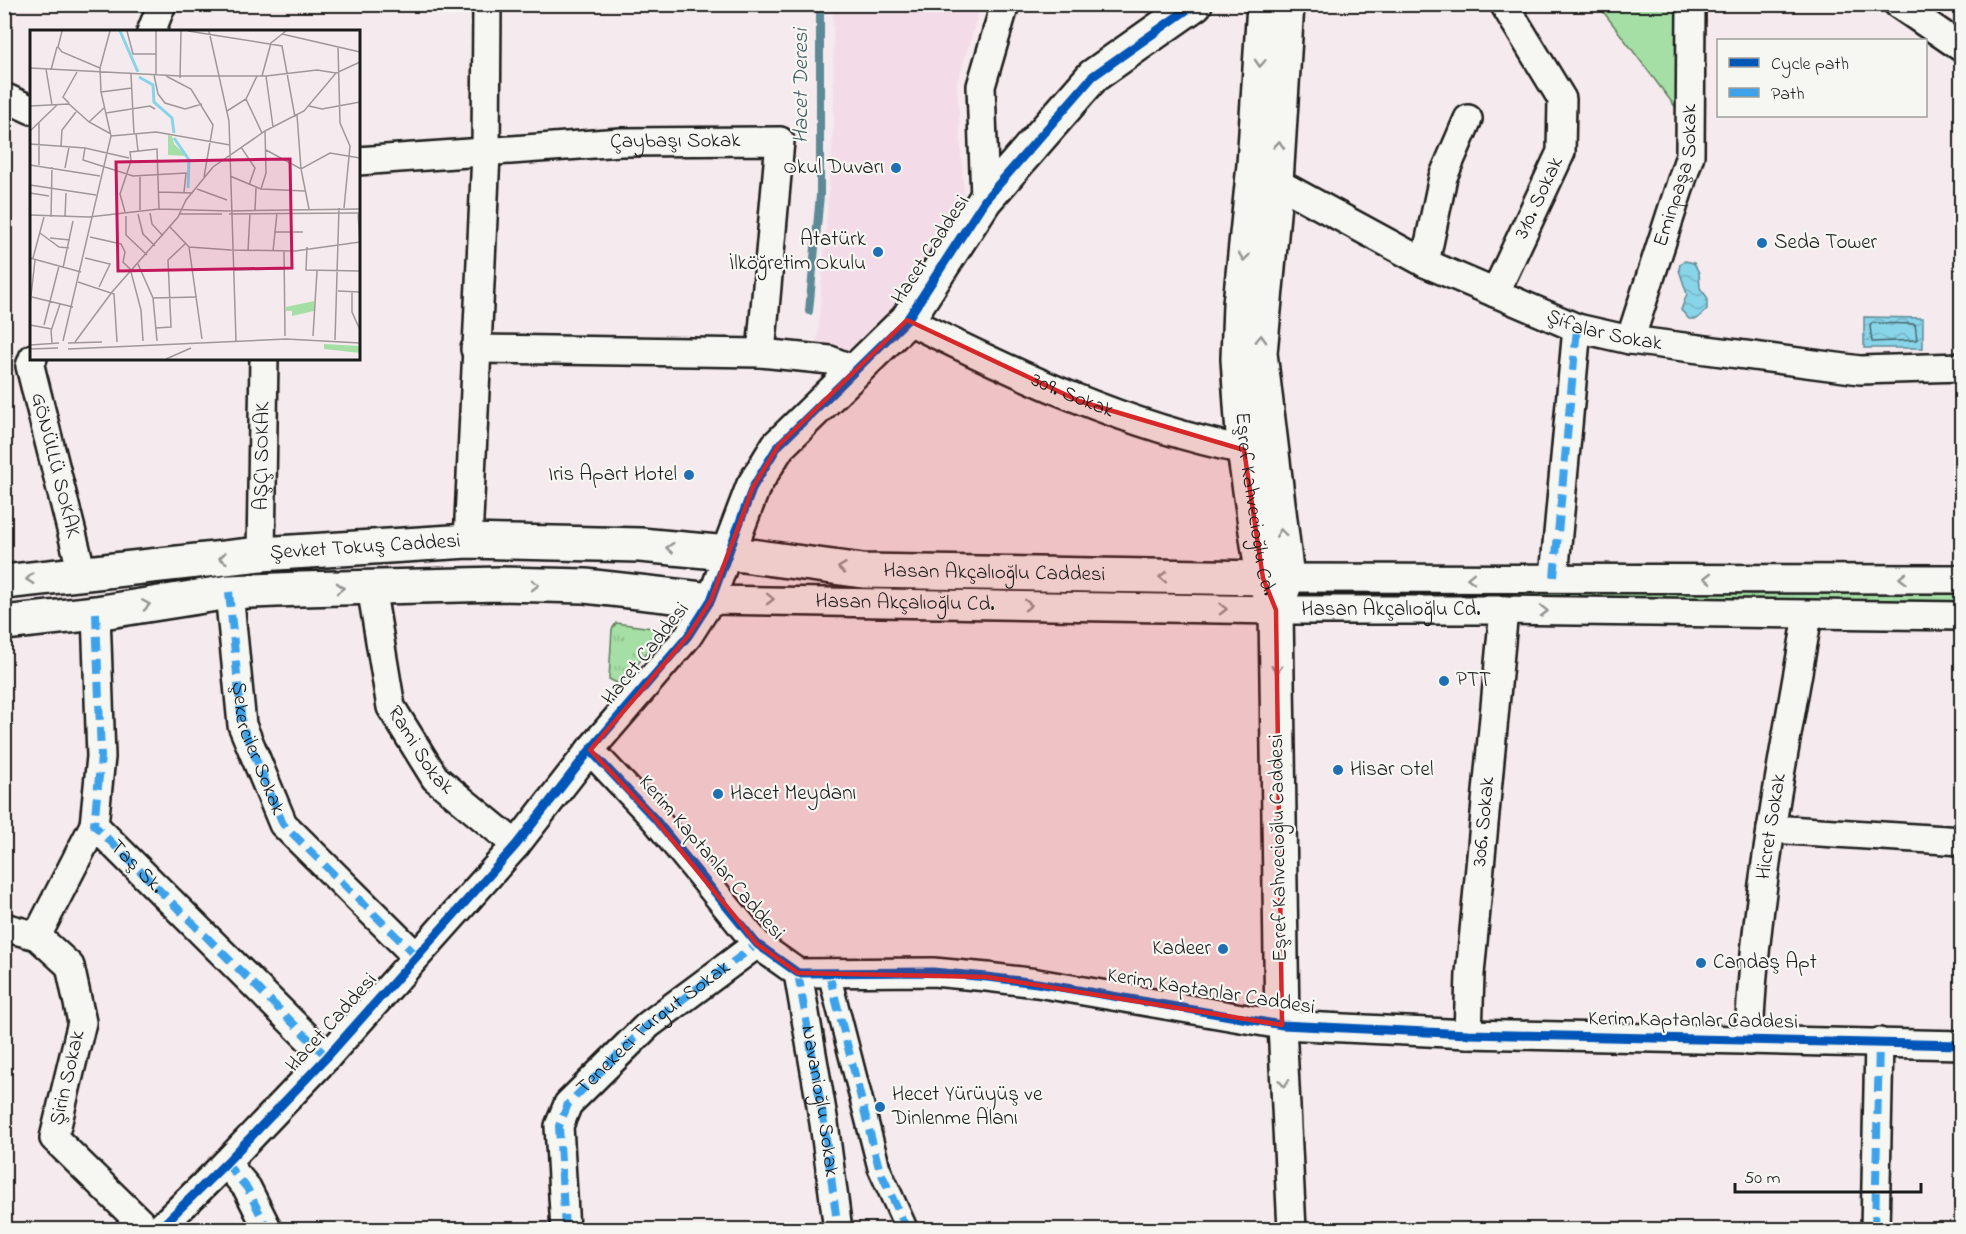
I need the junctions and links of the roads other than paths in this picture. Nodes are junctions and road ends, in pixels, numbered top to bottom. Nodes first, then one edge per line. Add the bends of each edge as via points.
1 (162, 4) edge
2 (486, 4) edge
3 (1005, 4) edge
4 (1195, 4) edge
5 (1504, 4) edge
6 (1691, 4) edge
7 (1898, 4) edge
8 (1266, 7) edge
9 (152, 30) edge
10 (1962, 48) edge
11 (4, 97) edge
12 (30, 109) edge
13 (1468, 119) dead end
14 (486, 154) junction
15 (360, 161) edge
16 (1276, 182) junction
17 (985, 200) junction
18 (1425, 263) junction
19 (1495, 293) junction
20 (908, 320) junction
21 (1577, 328) junction
22 (1630, 340) junction
23 (475, 349) junction
24 (760, 352) junction
25 (32, 360) edge
26 (264, 360) edge
27 (1962, 367) edge
28 (855, 369) junction
29 (1244, 450) junction
30 (468, 541) junction
31 (728, 553) junction
32 (261, 554) junction
33 (82, 573) junction
34 (1554, 577) junction
35 (1275, 578) junction
36 (1962, 579) edge
37 (4, 582) edge
38 (371, 587) junction
39 (229, 592) junction
40 (711, 600) junction
41 (1276, 610) junction
42 (1504, 610) junction
43 (96, 614) junction
44 (1808, 615) junction
45 (1962, 616) edge
46 (4, 624) edge
47 (590, 750) junction
48 (94, 825) junction
49 (1771, 830) junction
50 (1962, 841) edge
51 (516, 845) junction
52 (4, 927) edge
53 (37, 936) junction
54 (757, 944) junction
55 (416, 956) junction
56 (798, 973) junction
57 (829, 975) junction
58 (1282, 1025) junction
59 (1468, 1034) junction
60 (1749, 1041) junction
61 (1879, 1042) junction
62 (1962, 1045) edge
63 (327, 1057) junction
64 (226, 1163) junction
65 (148, 1230) edge
66 (158, 1230) edge
67 (268, 1230) edge
68 (565, 1230) edge
69 (838, 1230) edge
70 (907, 1230) edge
71 (1292, 1230) edge
72 (1875, 1230) edge

1 - 9 street
2 - 14 street
3 - 17 street via 981,86
4 - 17 street, Hacet Caddesi via 1093,76
5 - 19 street, 310. Sokak via 1562,99 1561,152
6 - 22 street, Eminpaşa Sokak via 1690,155
7 - 10 street
16 -> 8 street, Eşref Kahvecioğlu Cd.
8 -> 29 street, Eşref Kahvecioğlu Cd. via 1240,304 1238,359
11 - 12 street
13 - 18 street via 1443,177
14 - 15 street, Çaybaşı Sokak
14 - 23 street
14 - 24 street, Çaybaşı Sokak via 621,142 780,141
16 - 18 street, Şifalar Sokak
35 -> 16 street, Eşref Kahvecioğlu Cd. via 1260,352
17 - 20 street, Hacet Caddesi
18 - 19 street, Şifalar Sokak
19 - 21 street, Şifalar Sokak
20 - 28 street, Hacet Caddesi
20 - 29 street, 309. Sokak via 1079,401
21 - 22 street, Şifalar Sokak
21 - 34 street
22 - 27 street, Şifalar Sokak via 1860,370
23 - 24 street
23 - 30 street
24 - 28 street via 830,360
25 - 33 street, GÖNÜLLÜ SOKAK via 30,366
26 - 32 street, AŞÇI SOKAK
28 - 31 street, Hacet Caddesi via 778,446 753,487
29 - 35 street, Eşref Kahvecioğlu Cd.
31 -> 30 street, Şevket Tokuş Caddesi
30 - 32 street, Şevket Tokuş Caddesi
35 -> 31 street, Hasan Akçalıoğlu Caddesi via 863,571
31 - 40 street, Hacet Caddesi
32 -> 33 street, Şevket Tokuş Caddesi
33 -> 37 street, Şevket Tokuş Caddesi
34 -> 35 street, Hasan Akçalıoğlu Cd.
36 -> 34 street, Hasan Akçalıoğlu Cd.
35 - 41 street, Eşref Kahvecioğlu Cd.
39 -> 38 street, Şevket Tokuş Caddesi
38 -> 40 street, Şevket Tokuş Caddesi via 585,586
38 - 51 street, Rami Sokak via 391,707 435,778
43 -> 39 street, Şevket Tokuş Caddesi
39 - 55 street, Şekerciler Sokak via 242,725 283,824
40 -> 41 street, Hasan Akçalıoğlu Cd.
40 - 47 street, Hacet Caddesi via 688,636
41 - 42 street, Hasan Akçalıoğlu Cd.
41 -> 58 street, Eşref Kahvecioğlu Caddesi
42 -> 44 street, Hasan Akçalıoğlu Cd.
42 - 59 street, 306. Sokak via 1470,974
43 - 46 street, Şevket Tokuş Caddesi
43 - 48 street, Taş Sk. via 101,757
44 - 45 street, Hasan Akçalıoğlu Cd.
44 - 49 street, Hicret Sokak
47 - 51 street, Hacet Caddesi
47 - 54 street, Kerim Kaptanlar Caddesi via 656,819
48 - 53 street
48 - 63 street, Taş Sk.
49 - 50 street
49 - 60 street, Hicret Sokak
51 - 55 street, Hacet Caddesi
52 - 53 street, Şirin Sokak
53 - 65 street, Şirin Sokak via 70,966 82,1022 54,1138
54 - 56 street, Kerim Kaptanlar Caddesi
54 - 68 street, Tenekeci Turgut Sokak via 648,1025 568,1104 559,1125
55 - 63 street, Hacet Caddesi
56 - 57 street, Kerim Kaptanlar Caddesi
56 - 69 street, Navanioğlu Sokak
57 - 58 street, Kerim Kaptanlar Caddesi via 933,972 987,977
57 - 70 street via 879,1168
58 - 59 street, Kerim Kaptanlar Caddesi
58 -> 71 street, Eşref Kahvecioğlu Caddesi
59 - 60 street, Kerim Kaptanlar Caddesi
60 - 61 street, Kerim Kaptanlar Caddesi
61 - 62 street, Kerim Kaptanlar Caddesi
61 - 72 street
63 - 64 street, Hacet Caddesi
64 - 66 street, Hacet Caddesi
64 - 67 street via 247,1188

